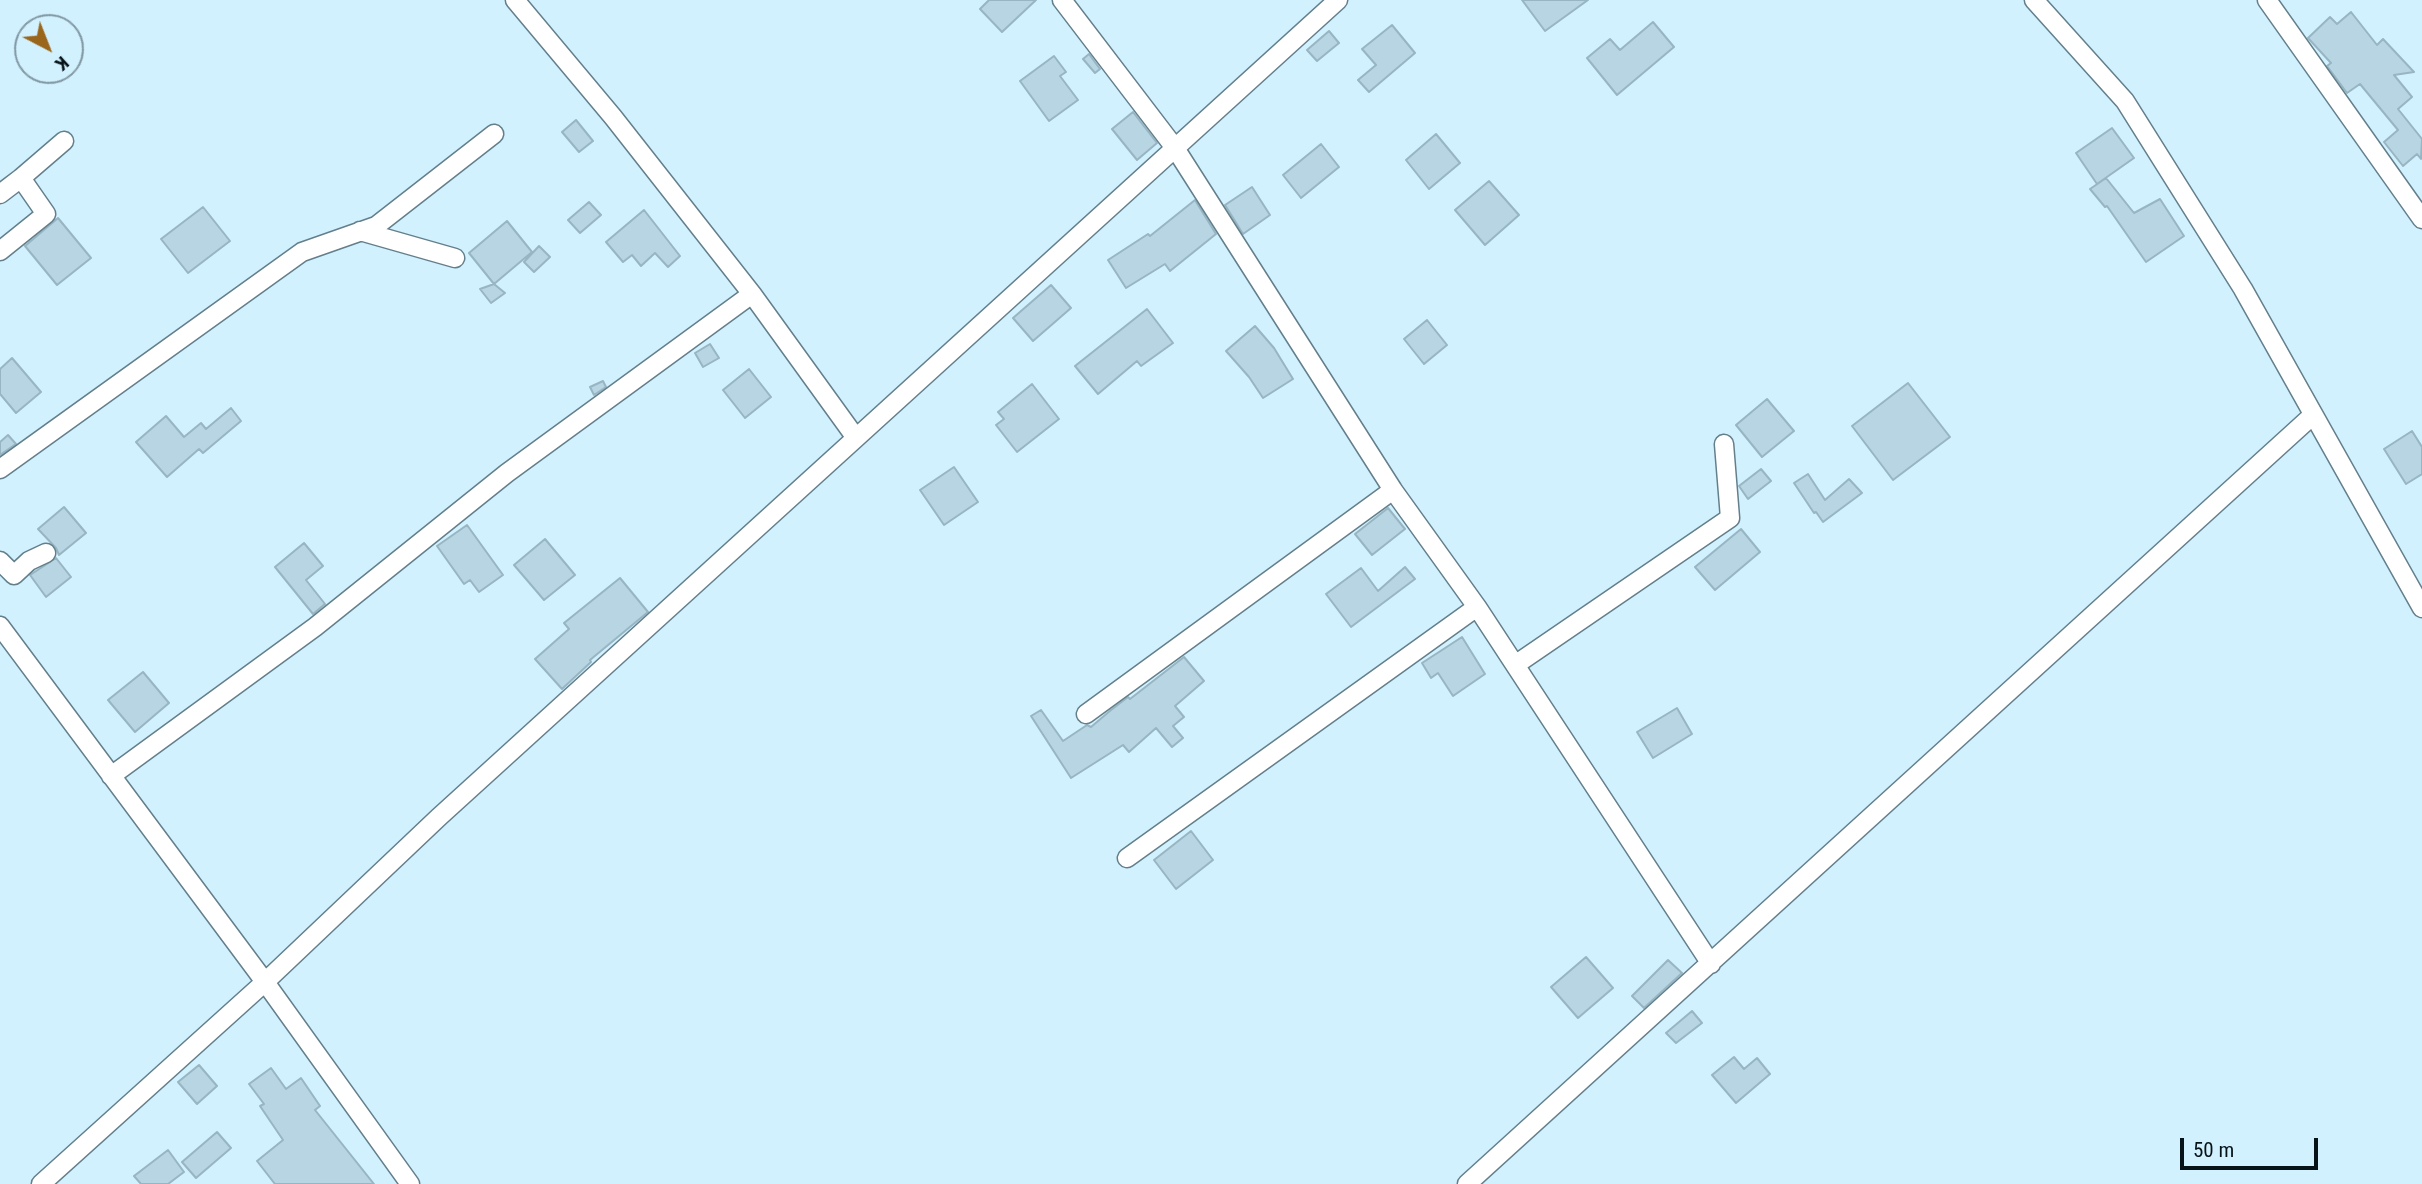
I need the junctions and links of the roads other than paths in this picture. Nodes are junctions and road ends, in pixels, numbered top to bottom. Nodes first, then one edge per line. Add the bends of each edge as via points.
1 (515, 0) edge
2 (1062, 0) edge
3 (1338, 0) edge
4 (2034, 0) edge
5 (2267, 0) edge
6 (494, 134) dead end
7 (64, 141) dead end
8 (1175, 148) junction
9 (21, 178) junction
10 (0, 194) edge
11 (2422, 219) edge
12 (360, 231) junction
13 (0, 251) edge
14 (455, 258) dead end
15 (752, 294) junction
16 (2313, 415) junction
17 (856, 438) junction
18 (1724, 444) dead end
19 (0, 470) edge
20 (1393, 489) junction
21 (46, 553) dead end
22 (0, 561) edge
23 (1477, 607) junction
24 (2422, 608) edge
25 (0, 626) edge
26 (1515, 665) junction
27 (1086, 714) dead end
28 (111, 776) junction
29 (1127, 858) dead end
30 (1711, 964) junction
31 (265, 982) junction
32 (41, 1184) edge
33 (410, 1184) edge
34 (1467, 1184) edge

1 - 15 street
2 - 8 street
3 - 8 street
4 - 16 street via 2125,102 2243,289
5 - 11 street
6 - 12 street via 376,226
7 - 9 street
8 - 17 street
8 - 20 street
9 - 10 street
9 - 13 street via 46,214
12 - 14 street
12 - 19 street via 302,252
15 - 17 street
15 - 28 street via 507,473 315,627
16 - 24 street
16 - 30 street
17 - 31 street via 439,817
18 - 26 street via 1730,518
20 - 23 street
20 - 27 street
21 - 22 street via 13,575
23 - 26 street
23 - 29 street
25 - 28 street
26 - 30 street
28 - 31 street
30 - 34 street
31 - 32 street
31 - 33 street

